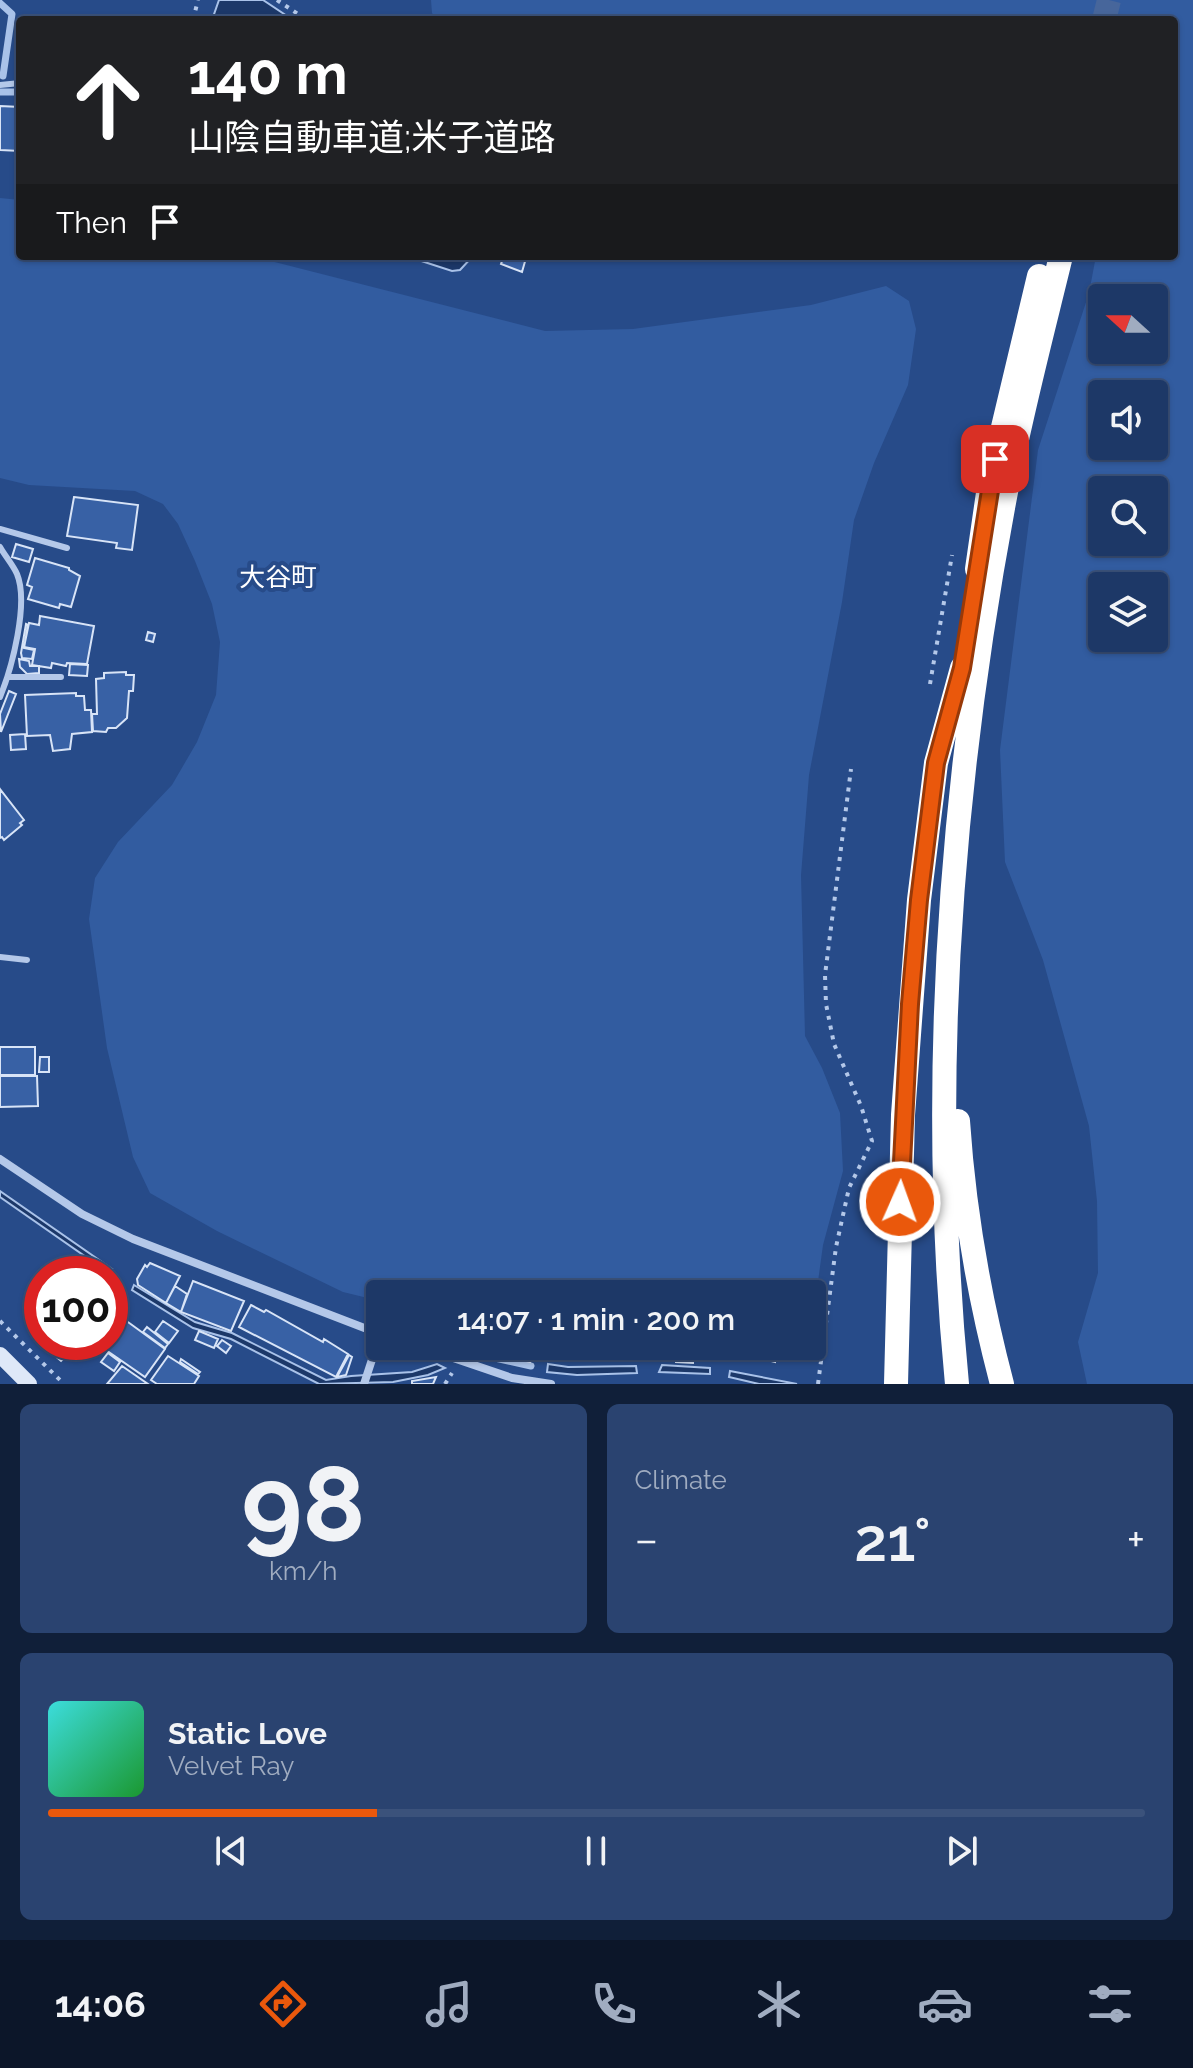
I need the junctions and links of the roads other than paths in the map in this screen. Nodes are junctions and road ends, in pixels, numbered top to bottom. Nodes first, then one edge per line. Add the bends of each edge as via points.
1 (1043, 260) edge
2 (1060, 260) edge
3 (0, 529) edge
4 (0, 547) edge
5 (67, 548) dead end
6 (962, 668) junction
7 (9, 677) junction
8 (61, 677) dead end
9 (0, 697) edge
10 (966, 755) junction
11 (0, 957) edge
12 (27, 960) dead end
13 (0, 1159) edge
14 (366, 1330) edge
15 (0, 1355) edge
16 (372, 1360) edge
17 (459, 1360) edge
18 (29, 1384) edge
19 (364, 1384) edge
20 (551, 1384) edge
21 (896, 1384) edge
22 (942, 1384) edge
23 (957, 1384) edge
24 (1002, 1384) edge

1 - 6 highway via 989,486
2 - 10 highway via 1006,491
3 - 5 lane
4 - 7 lane via 21,591
6 - 21 highway via 936,763 919,900 903,1115
6 - 22 highway via 931,988 929,1224
7 - 8 lane
7 - 9 lane
10 - 23 highway via 943,1098 945,1224
10 - 24 highway via 954,981 955,1072 970,1233
11 - 12 lane
13 - 14 street via 82,1214 133,1239
15 - 18 main road
16 - 19 street
17 - 20 street via 512,1378

